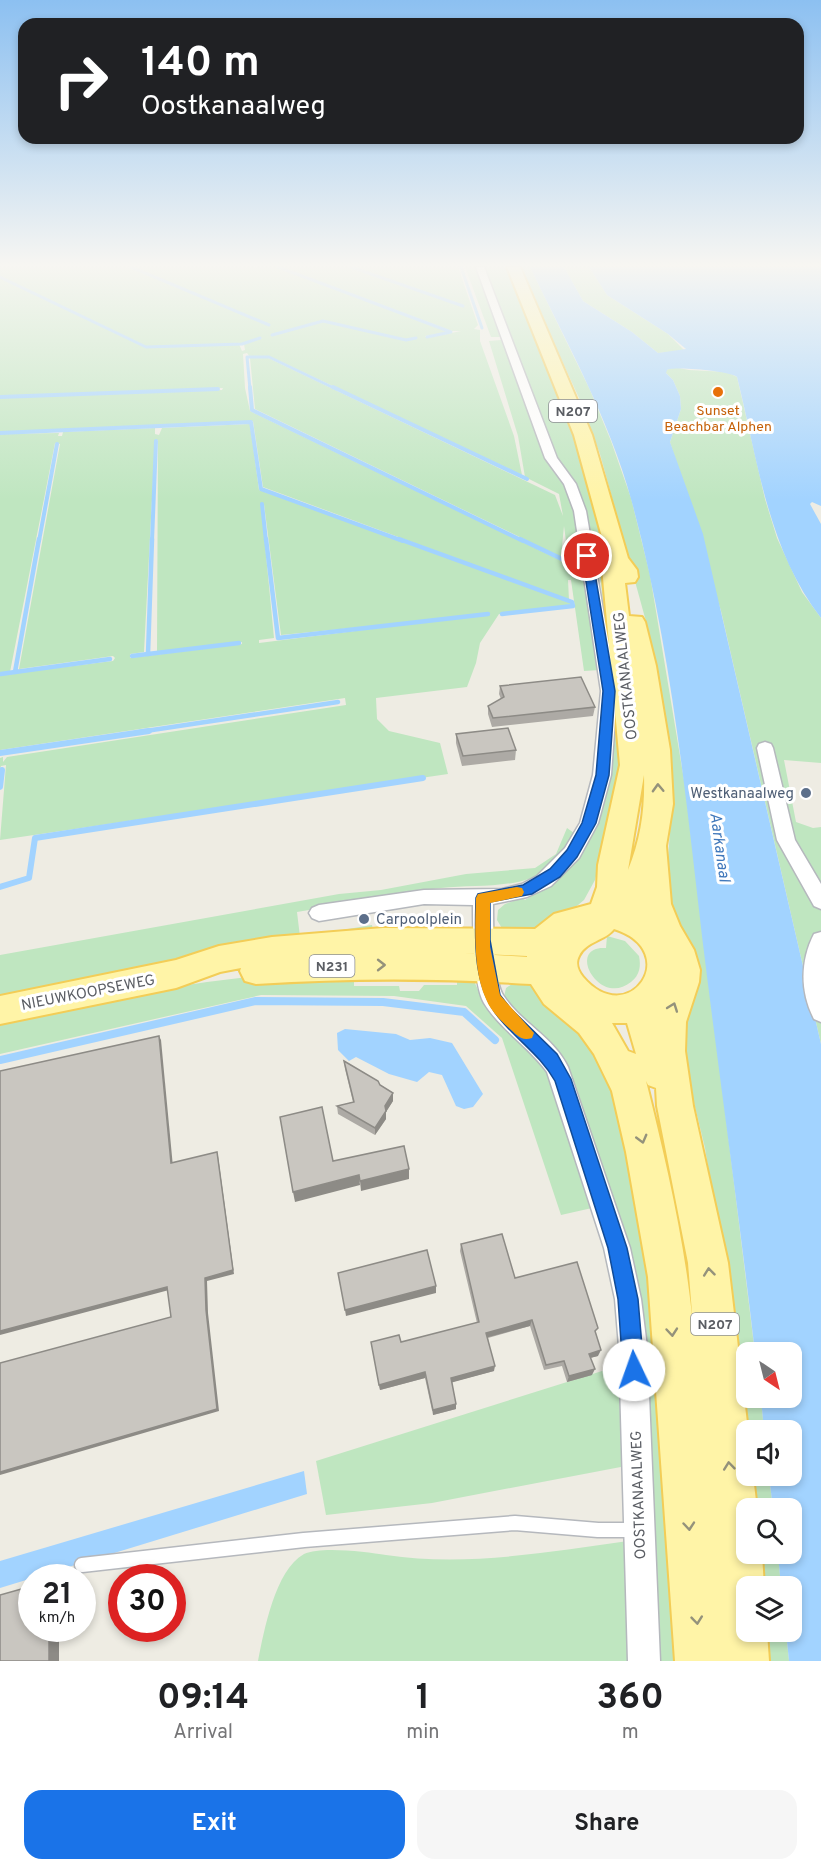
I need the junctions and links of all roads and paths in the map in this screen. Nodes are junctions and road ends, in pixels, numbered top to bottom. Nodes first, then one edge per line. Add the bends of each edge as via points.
1 (509, 345) edge
2 (545, 345) edge
3 (618, 560) junction
4 (765, 748) dead end
5 (652, 846) junction
6 (483, 898) junction
7 (821, 901) edge
8 (320, 913) dead end
9 (596, 915) junction
10 (634, 924) junction
11 (550, 936) junction
12 (821, 940) edge
13 (485, 955) junction
14 (554, 976) junction
15 (643, 1003) junction
16 (585, 1008) junction
17 (0, 1010) edge
18 (821, 1013) edge
19 (675, 1106) junction
20 (639, 1530) junction
21 (91, 1564) edge
22 (644, 1661) edge
23 (701, 1661) edge
24 (743, 1661) edge

1 - 6 street, OOSTKANAALWEG via 551,458 570,484 580,511 609,691 602,775 589,823 572,854 544,881 526,890
2 - 3 main road, OOSTKANAALWEG / N207 via 583,435
5 -> 3 main road, OOSTKANAALWEG / N207 via 659,804 657,750 626,570
3 - 9 main road, OOSTKANAALWEG / N207 via 613,567 633,765 612,887
4 - 7 street via 786,840
5 - 10 main road, N207 via 636,894
19 -> 5 main road, N207 via 667,1030 684,970 656,904
6 - 8 street via 424,897
6 - 13 street, OOSTKANAALWEG
9 - 10 main road
9 - 11 main road via 562,925
9 - 14 main road, N207 via 599,927 576,936 565,948
10 - 15 main road via 657,945 664,964 662,982
11 - 13 main road, NIEUWKOOPSEWEG / N231
11 - 14 main road via 543,953
12 - 18 street via 812,974
13 - 14 main road, NIEUWKOOPSEWEG / N231
13 - 17 main road, NIEUWKOOPSEWEG / N231 via 444,965 342,965 176,974
13 - 20 street, OOSTKANAALWEG via 491,992 498,1005 557,1067 617,1248 633,1347
14 - 16 main road, N207 via 548,985 558,998
15 - 16 main road via 619,1009
15 - 19 main road, N207 via 645,1028 658,1070
16 -> 23 main road, N207 via 627,1083 645,1152 668,1277
24 -> 19 main road, N207 via 737,1545 708,1263
20 - 21 lane via 515,1523 304,1540
20 - 22 street, OOSTKANAALWEG

